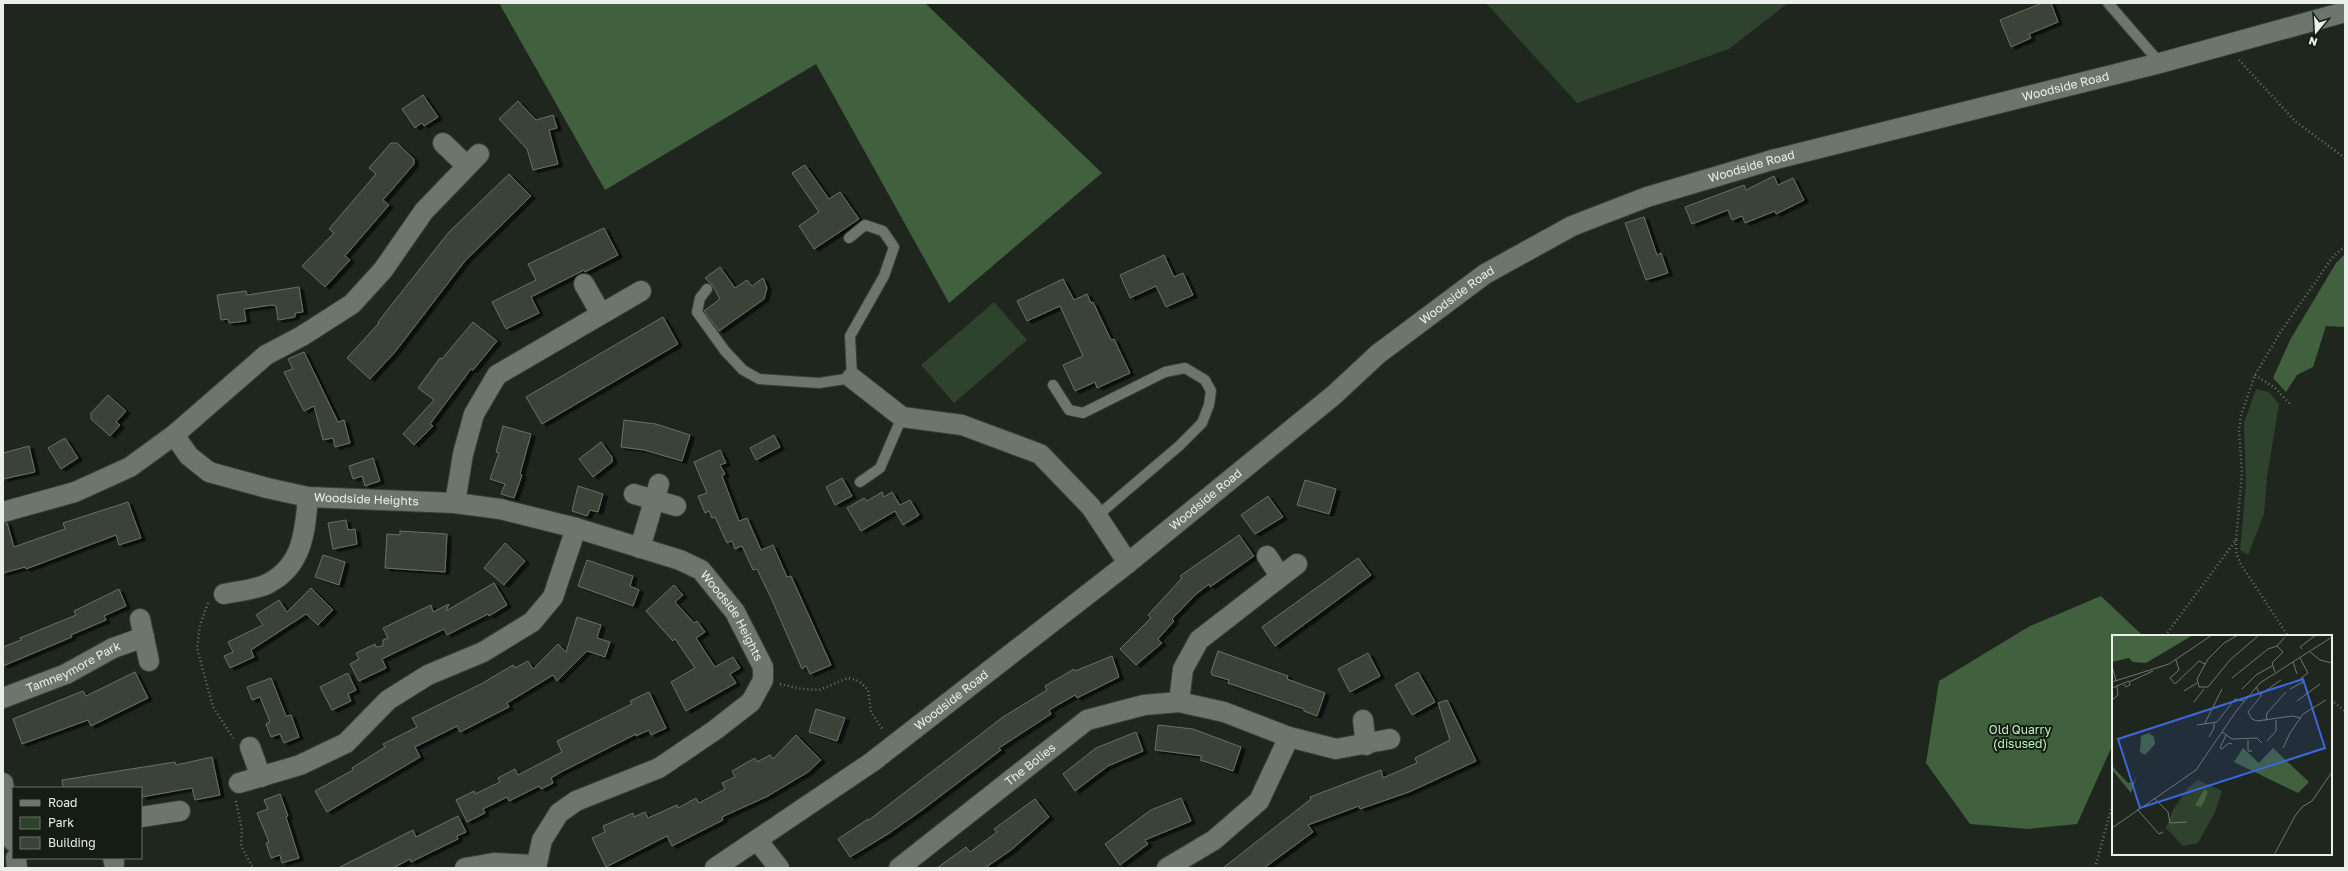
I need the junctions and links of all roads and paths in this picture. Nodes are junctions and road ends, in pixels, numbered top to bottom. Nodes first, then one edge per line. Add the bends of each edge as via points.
1 (2108, 3) edge
2 (2345, 12) edge
3 (2226, 45) junction
4 (2160, 63) junction
5 (443, 143) dead end
6 (2345, 158) edge
7 (849, 238) dead end
8 (2345, 246) edge
9 (584, 284) dead end
10 (707, 289) dead end
11 (641, 291) dead end
12 (601, 314) junction
13 (2255, 375) junction
14 (852, 378) junction
15 (1052, 385) dead end
16 (2290, 404) dead end
17 (902, 417) junction
18 (174, 435) junction
19 (860, 482) dead end
20 (657, 492) junction
21 (634, 494) dead end
22 (308, 497) junction
23 (455, 503) junction
24 (676, 506) dead end
25 (3, 512) edge
26 (1097, 516) junction
27 (576, 528) junction
28 (2236, 540) junction
29 (640, 548) junction
30 (1267, 556) dead end
31 (1128, 563) junction
32 (1297, 564) dead end
33 (1280, 576) junction
34 (232, 598) joint
35 (2166, 635) edge
36 (2287, 635) edge
37 (149, 661) dead end
38 (762, 680) junction
39 (3, 698) edge
40 (2332, 701) edge
41 (1179, 702) junction
42 (2345, 711) edge
43 (1363, 720) dead end
44 (1289, 737) junction
45 (1390, 740) dead end
46 (895, 744) junction
47 (1366, 745) junction
48 (250, 746) joint
49 (260, 777) junction
50 (3, 783) edge
51 (239, 783) joint
52 (2112, 806) edge
53 (180, 811) dead end
54 (142, 817) edge
55 (12, 832) edge
56 (757, 840) junction
57 (536, 866) edge
58 (253, 868) edge
59 (465, 868) edge
60 (715, 868) edge
61 (779, 868) edge
62 (899, 868) edge
63 (1167, 868) edge
64 (2095, 868) edge

1 - 4 lane
2 - 3 street, Woodside Road
3 - 4 street, Woodside Road
3 - 6 path via 2296,122
4 - 31 street, Woodside Road via 1772,160 1647,197 1572,226 1485,274 1378,354 1334,395
5 - 18 street via 473,160 424,211 383,270 352,304 302,336 266,355
7 - 14 lane via 865,225 883,231 894,247 884,276 850,336
8 - 13 path via 2332,258 2280,333
9 - 12 street
10 - 14 lane via 700,298 697,312 716,340 743,370 759,379 819,383
11 - 12 street
12 - 23 street via 497,375 474,414 463,454
13 - 16 path via 2275,388
13 - 28 path via 2241,415 2239,430 2242,473
14 - 17 street
15 - 26 lane via 1069,410 1083,413 1165,372 1185,368 1205,380 1211,392 1210,405 1202,422 1180,446
17 - 19 lane via 880,468
17 - 26 street via 962,425 1040,454
18 - 22 street, Woodside Heights via 189,456 209,472
18 - 25 street via 130,467 75,492
20 - 21 street
20 - 24 street
20 - 29 street
22 - 23 street, Woodside Heights
22 - 34 street via 304,539 289,567 269,584
23 - 27 street, Woodside Heights via 500,510
26 - 31 street
27 - 29 street, Woodside Heights
27 - 49 street via 553,597 532,622 483,652 428,675 388,700 346,743 300,765
28 - 35 path
28 - 36 path via 2236,552 2240,562
29 - 38 street, Woodside Heights via 680,560 701,570 735,612 763,667
30 - 33 street
31 - 46 street, Woodside Road
32 - 33 street
33 - 41 street via 1199,640 1183,669
34 - 48 path via 208,603 200,624 197,648 213,707 236,743
37 - 39 street, Tamneymore Park via 142,628 113,648 66,674
38 - 46 path via 819,690 848,678 859,681 868,690 871,712
38 - 57 street, Woodside Heights via 750,702 715,730 659,768 576,801 559,813 542,840
40 - 42 path
41 - 44 street, The Bolies via 1224,712
41 - 62 street, The Bolies via 1144,705 1087,720
43 - 47 street
44 - 47 street, The Bolies via 1336,749
44 - 63 street via 1259,801 1214,840
45 - 47 street, The Bolies
46 - 56 street, Woodside Road
48 - 49 street
49 - 51 street
50 - 55 street
51 - 58 path via 235,800 242,830 241,846
52 - 64 path
53 - 54 street
56 - 60 street, Woodside Road
56 - 61 street
57 - 59 street, Woodside Heights via 494,863

